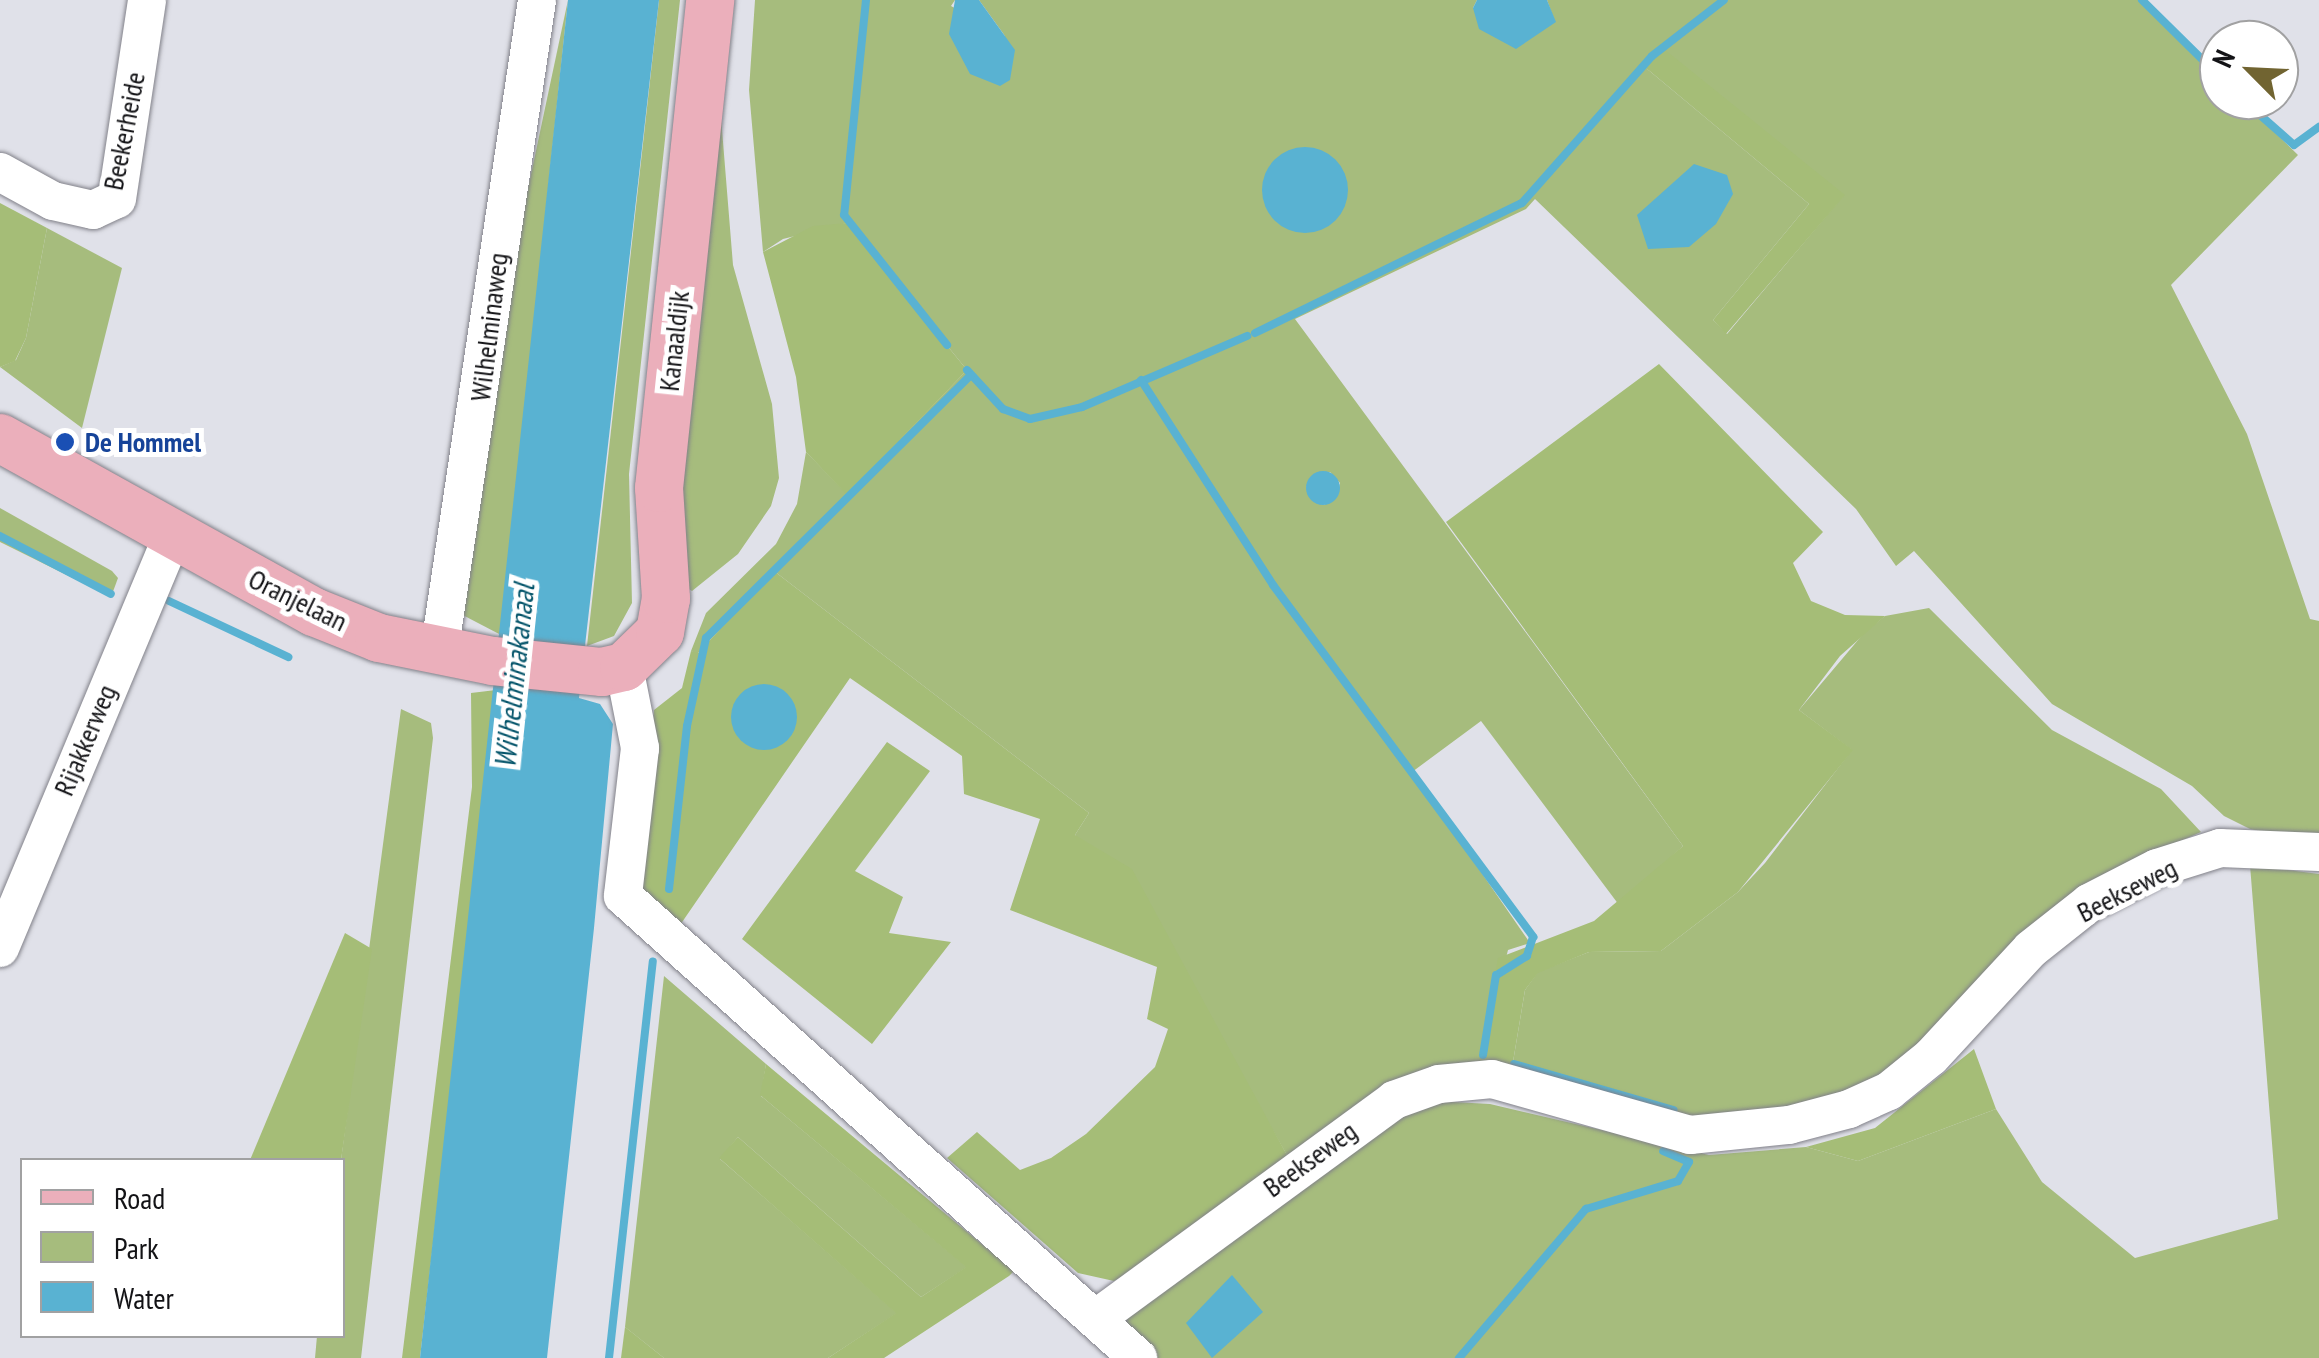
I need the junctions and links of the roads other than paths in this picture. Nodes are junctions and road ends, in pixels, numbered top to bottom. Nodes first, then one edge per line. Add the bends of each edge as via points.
1 (147, 0) edge
2 (537, 0) edge
3 (710, 0) edge
4 (0, 172) edge
5 (0, 438) edge
6 (173, 534) junction
7 (439, 653) junction
8 (613, 670) junction
9 (2319, 852) edge
10 (0, 948) edge
11 (1098, 1318) junction
12 (1138, 1358) edge

1 - 4 street, Beekerheide via 117,199 93,210 53,201
2 - 7 street, Wilhelminaweg
3 - 8 main road, Kanaaldijk via 659,488 666,599 660,632
5 - 6 main road, Oranjelaan
6 - 7 main road, Oranjelaan via 314,612
6 - 10 street, Rijakkerweg
7 - 8 main road, Oranjelaan
8 - 11 street via 640,748 623,896
9 - 11 street, Beekseweg via 2220,848 2157,868 2090,903 2032,949 1931,1057 1889,1090 1849,1109 1789,1125 1690,1135 1492,1079 1439,1084 1394,1100
11 - 12 street

